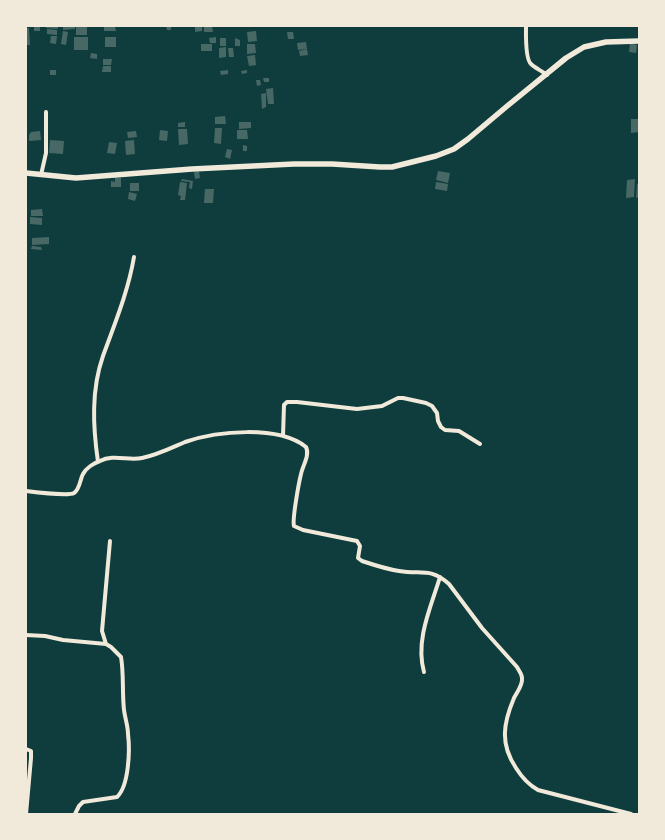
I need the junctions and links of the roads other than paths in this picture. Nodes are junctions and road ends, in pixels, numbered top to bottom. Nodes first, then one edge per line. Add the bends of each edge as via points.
1 (526, 26) edge
2 (639, 40) edge
3 (547, 75) junction
4 (46, 112) dead end
5 (26, 173) edge
6 (41, 175) junction
7 (134, 257) dead end
8 (283, 436) junction
9 (480, 444) dead end
10 (98, 462) junction
11 (26, 491) edge
12 (110, 541) dead end
13 (440, 577) junction
14 (26, 635) edge
15 (106, 644) junction
16 (424, 672) dead end
17 (26, 749) edge
18 (621, 813) edge
19 (26, 814) edge
20 (75, 814) edge
21 (631, 814) edge

1 - 3 street via 528,59
2 - 3 street via 606,42 584,47 566,58
3 - 6 street via 454,149 392,167 332,164 192,169 76,178
4 - 6 street via 46,153
5 - 6 street
7 - 10 street via 130,279 103,356 96,386 94,427
8 - 9 street via 284,405 287,402 357,409 382,406 403,398 432,406 437,413 440,427 459,431
8 - 10 street via 246,432 208,436 143,458 109,458
8 - 13 street via 306,446 308,450 301,473 293,524 295,527 357,541 360,546 358,558 362,561 396,571 423,572
10 - 11 street via 84,472 74,493
12 - 15 street via 102,631
13 - 16 street via 423,635
13 - 18 street via 449,584 521,674 522,683 510,708 504,736 508,756 518,771 538,790
14 - 15 street
15 - 20 street via 118,653 122,663 124,710 130,749 126,776 122,791 117,797 83,802
17 - 19 street via 30,751 31,758
18 - 21 street

